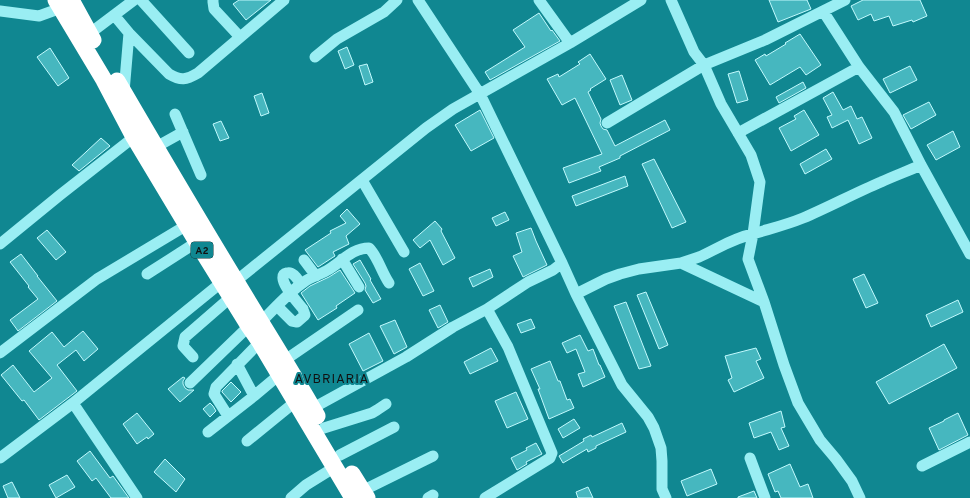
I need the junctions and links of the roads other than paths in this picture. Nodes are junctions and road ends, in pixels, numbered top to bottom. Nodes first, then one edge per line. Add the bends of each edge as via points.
1 (213, 0) edge
2 (284, 0) edge
3 (397, 0) edge
4 (418, 0) edge
5 (539, 0) edge
6 (641, 0) edge
7 (670, 0) edge
8 (845, 0) edge
9 (134, 1) edge
10 (62, 3) edge
11 (630, 3) edge
12 (0, 11) edge
13 (823, 11) junction
14 (114, 15) junction
15 (129, 33) junction
16 (89, 34) junction
17 (240, 37) junction
18 (570, 43) junction
19 (189, 53) dead end
20 (315, 57) dead end
21 (704, 65) junction
22 (859, 67) junction
23 (124, 94) junction
24 (480, 94) junction
25 (175, 114) dead end
26 (608, 123) dead end
27 (183, 132) junction
28 (738, 133) junction
29 (134, 137) junction
30 (156, 147) junction
31 (921, 165) junction
32 (201, 175) dead end
33 (362, 180) junction
34 (187, 225) junction
35 (752, 234) junction
36 (197, 242) junction
37 (0, 244) edge
38 (404, 252) dead end
39 (970, 254) edge
40 (342, 259) junction
41 (304, 260) dead end
42 (562, 262) junction
43 (680, 264) junction
44 (147, 274) dead end
45 (316, 276) junction
46 (389, 282) dead end
47 (301, 284) junction
48 (230, 287) junction
49 (359, 287) dead end
50 (290, 293) junction
51 (576, 294) junction
52 (764, 302) junction
53 (277, 306) junction
54 (487, 309) junction
55 (358, 310) dead end
56 (255, 324) junction
57 (260, 342) junction
58 (0, 353) edge
59 (193, 357) dead end
60 (237, 364) junction
61 (282, 368) junction
62 (190, 382) dead end
63 (254, 396) junction
64 (295, 402) junction
65 (73, 403) junction
66 (386, 404) dead end
67 (313, 408) junction
68 (228, 416) junction
69 (394, 427) dead end
70 (324, 428) junction
71 (208, 432) dead end
72 (247, 441) dead end
73 (970, 442) edge
74 (433, 456) dead end
75 (0, 458) edge
76 (750, 458) dead end
77 (337, 461) junction
78 (922, 466) dead end
79 (361, 496) edge
80 (137, 498) edge
81 (291, 498) edge
82 (485, 498) edge
83 (666, 498) edge
84 (765, 498) edge
85 (860, 498) edge

1 - 17 street via 214,9
2 - 17 street
3 - 20 street via 384,12 337,39
4 - 24 street
5 - 18 street
6 - 11 street
7 - 21 street via 694,52
8 - 13 street
9 - 14 street
9 - 19 street
10 - 12 street via 39,16
10 - 16 highway, A2
10 - 29 highway, A2
11 - 18 street
13 - 21 street via 765,40
13 - 22 street
14 - 15 street
14 - 16 street
15 - 17 street via 168,74 184,79 198,73
15 - 23 street
16 - 23 highway, A2
18 - 24 street
21 - 26 street
21 - 28 street via 721,104
22 - 28 street
22 - 31 street via 894,112
23 - 30 highway, A2
24 - 33 street via 432,124
24 - 42 street
25 - 27 street
27 - 30 street
27 - 32 street
28 - 35 street via 751,155 760,182
29 - 34 highway, A2
29 - 37 street
30 - 48 highway, A2
31 - 35 street via 802,219
31 - 39 street
33 - 38 street
33 - 48 street
34 - 36 highway, A2
34 - 58 street via 97,279
35 - 43 street
35 - 52 street via 748,258
36 - 44 street
36 - 48 highway, A2
40 - 45 street
40 - 46 street via 357,249 369,248
40 - 49 street
41 - 45 street
42 - 51 street
42 - 54 street
43 - 51 street via 620,274
43 - 52 street
45 - 47 street
47 - 50 street
47 - 50 street via 295,276 286,273 282,278
48 - 56 highway, A2
48 - 59 street via 185,336 183,346
48 - 65 street
50 - 53 street
50 - 53 street via 305,315 297,322 292,321
51 - 83 street via 622,385 654,428 661,448 662,489
52 - 85 street via 798,403 820,440 852,481
53 - 56 street
54 - 67 street
54 - 82 street via 508,347 552,453 550,458
55 - 61 street
56 - 57 highway, A2
56 - 61 highway, A2
56 - 62 street
57 - 60 street
57 - 61 highway, A2
60 - 63 street
60 - 68 street via 216,387 214,394
61 - 63 street
61 - 64 highway, A2
61 - 67 highway, A2
63 - 68 street
64 - 72 street
64 - 77 highway, A2
65 - 75 street
65 - 80 street
66 - 70 street via 372,413
67 - 70 highway, A2
68 - 71 street
69 - 77 street
70 - 77 highway, A2
73 - 78 street
74 - 79 street
76 - 84 street
77 - 79 highway, A2
77 - 81 street

